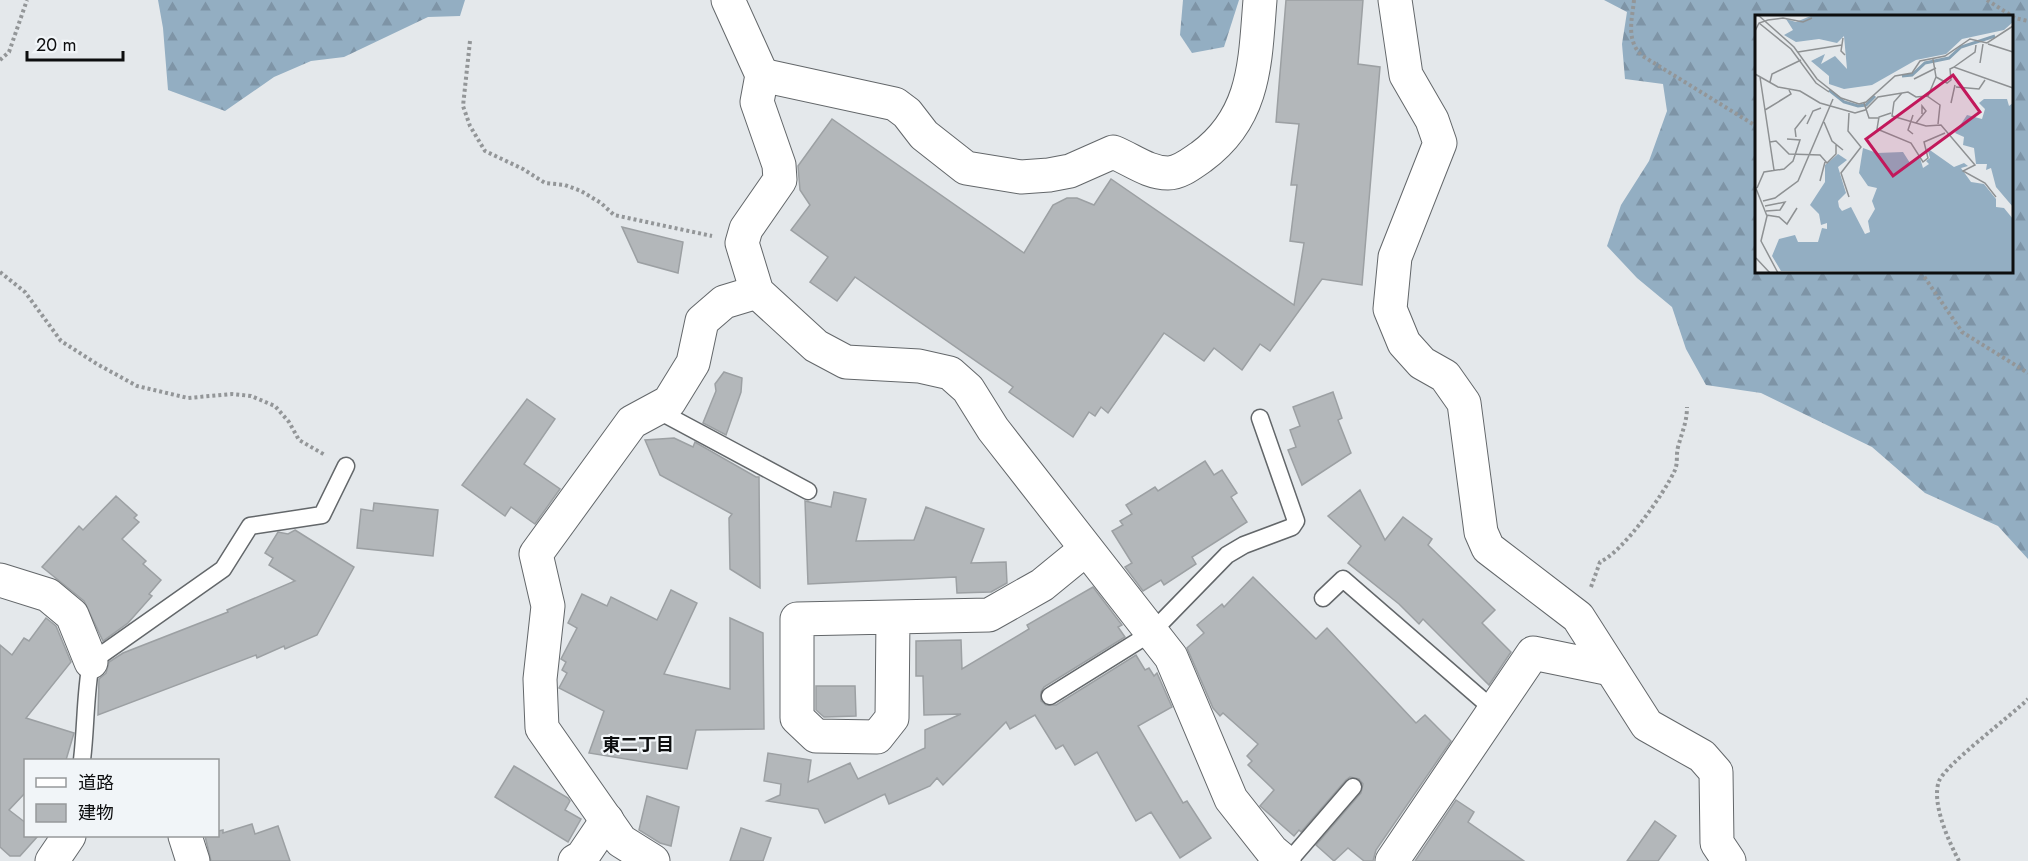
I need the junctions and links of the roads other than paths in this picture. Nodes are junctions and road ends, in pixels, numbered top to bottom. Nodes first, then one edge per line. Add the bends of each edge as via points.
1 (728, 0) edge
2 (1260, 0) edge
3 (1395, 0) edge
4 (762, 75) junction
5 (757, 292) junction
6 (656, 409) junction
7 (1260, 418) dead end
8 (346, 466) road end
9 (808, 491) dead end
10 (1086, 549) junction
11 (0, 580) edge
12 (1323, 598) dead end
13 (893, 617) dead end
14 (1151, 633) junction
15 (91, 662) junction
16 (1611, 669) junction
17 (1050, 696) dead end
18 (1494, 710) junction
19 (82, 759) edge
20 (1353, 787) dead end
21 (607, 820) junction
22 (68, 837) edge
23 (185, 837) edge
24 (648, 860) edge
25 (52, 861) edge
26 (193, 861) edge
27 (575, 861) edge
28 (1284, 861) edge
29 (1289, 861) edge
30 (1392, 861) edge
31 (1729, 861) edge

1 - 4 street
2 - 4 street via 1247,101 1220,141 1189,165 1170,173 1148,170 1113,152 1070,171 1049,175 1021,177 966,168 924,135 895,104
3 - 16 street via 1406,75 1432,120 1440,143 1395,256 1390,309 1404,343 1422,363 1445,376 1464,403 1481,532 1488,548 1578,617
4 - 5 street via 757,102 779,165 780,180 746,229 742,243
5 - 6 street via 724,302 702,321 693,363 669,402
5 - 10 street via 816,346 846,362 919,366 950,373 975,398 993,429
6 - 9 lane
6 - 21 street via 632,422 536,554 548,606 540,679 542,729
7 - 14 lane via 1296,521 1292,527 1227,555
8 - 15 lane via 322,514 250,526 223,569
10 - 13 street via 1042,585 989,615
10 - 14 street
11 - 15 street via 48,595 72,615
12 - 18 lane via 1343,579
14 - 17 lane
14 - 28 street via 1171,657 1231,799
15 - 19 lane via 85,694
16 - 18 street via 1533,653
16 - 31 street via 1647,725 1702,756 1716,772 1717,843
18 - 30 street
20 - 29 lane
21 - 24 street via 621,842
21 - 27 street via 582,857
22 - 25 street
23 - 26 street

